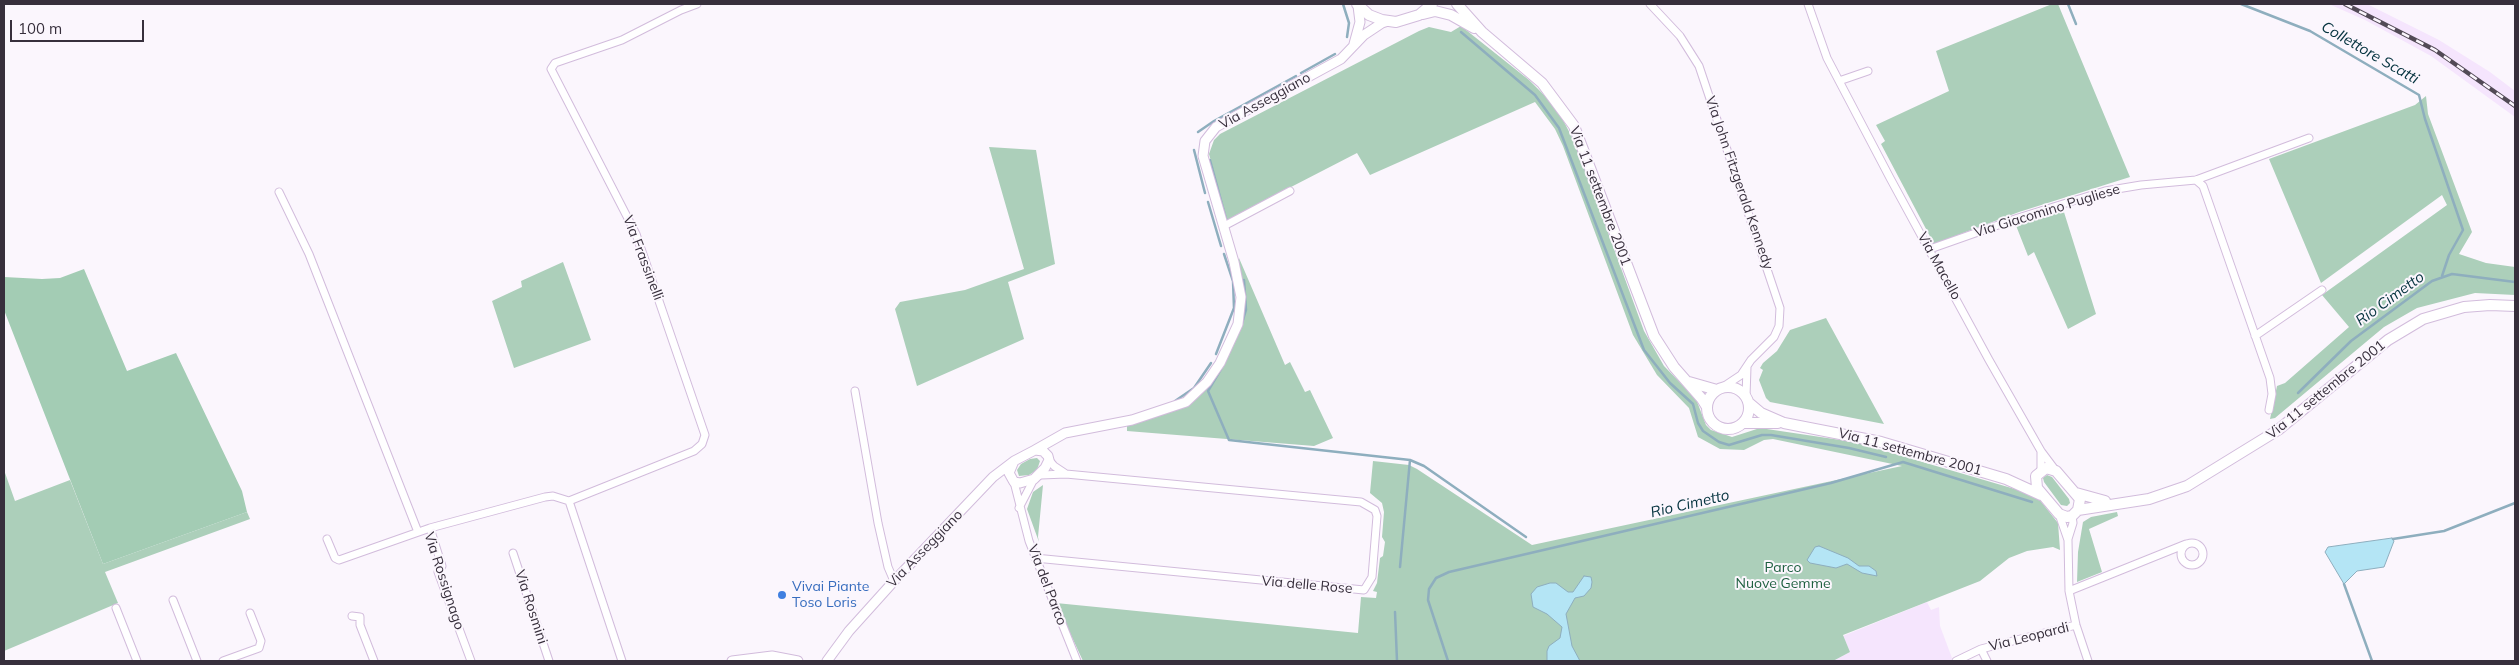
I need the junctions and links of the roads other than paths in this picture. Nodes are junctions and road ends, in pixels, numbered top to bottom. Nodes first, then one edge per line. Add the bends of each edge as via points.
1 (697, 4) edge
2 (1432, 4) edge
3 (1457, 4) edge
4 (1650, 4) edge
5 (1808, 4) edge
6 (1358, 5) edge
7 (1419, 15) junction
8 (1388, 21) junction
9 (1482, 32) junction
10 (1352, 49) junction
11 (1868, 71) dead end
12 (1839, 81) junction
13 (2309, 138) dead end
14 (2196, 180) junction
15 (1290, 191) dead end
16 (279, 192) dead end
17 (1224, 226) junction
18 (1930, 249) junction
19 (2322, 290) dead end
20 (2515, 306) edge
21 (2255, 336) junction
22 (1747, 366) junction
23 (1688, 382) junction
24 (1720, 388) junction
25 (855, 391) dead end
26 (1747, 399) junction
27 (1707, 407) junction
28 (2269, 410) dead end
29 (1743, 422) junction
30 (1784, 422) junction
31 (1099, 427) junction
32 (1035, 450) junction
33 (2041, 451) junction
34 (1048, 458) junction
35 (1014, 461) junction
36 (2056, 471) junction
37 (2039, 473) junction
38 (1066, 474) junction
39 (1037, 477) junction
40 (2006, 479) junction
41 (1012, 481) junction
42 (987, 484) junction
43 (2076, 493) junction
44 (2041, 495) junction
45 (569, 501) junction
46 (2114, 502) junction
47 (1019, 508) junction
48 (2075, 513) junction
49 (2059, 514) junction
50 (430, 528) junction
51 (418, 532) junction
52 (327, 539) dead end
53 (2068, 540) junction
54 (2186, 544) junction
55 (2170, 552) junction
56 (513, 553) dead end
57 (2181, 554) junction
58 (1036, 558) junction
59 (894, 581) junction
60 (2069, 592) junction
61 (173, 600) dead end
62 (116, 608) dead end
63 (250, 613) dead end
64 (352, 616) dead end
65 (2076, 625) junction
66 (1982, 649) junction
67 (137, 661) edge
68 (197, 661) edge
69 (223, 661) edge
70 (374, 661) edge
71 (471, 661) edge
72 (549, 661) edge
73 (622, 661) edge
74 (732, 661) edge
75 (798, 661) edge
76 (827, 661) edge
77 (1077, 661) edge
78 (1956, 661) edge
79 (1987, 661) edge
80 (2088, 661) edge

1 - 45 street, Via Frassinelli via 622,40 555,63 551,69 636,234 704,435 702,444 694,451
2 - 7 main road, Via Asseggiano
3 - 9 main road, Via 11 settembre 2001
4 - 22 street, Via John Fitzgerald Kennedy via 1676,30 1699,66 1779,302 1781,318 1777,332
5 - 12 street, Via Macello via 1827,58
6 - 8 main road, Via Asseggiano via 1369,15
6 - 10 street, Via Asseggiano via 1360,22
7 - 8 main road, Via Asseggiano via 1404,21
7 - 9 main road, Via 11 settembre 2001 via 1430,11 1451,15
8 - 10 street, Via Asseggiano via 1364,35
9 - 23 main road, Via 11 settembre 2001 via 1542,83 1574,126 1651,328 1664,353
10 - 17 street, Via Asseggiano via 1341,59 1210,133 1205,140 1203,156
11 - 12 street
12 - 18 street, Via Macello
13 - 14 street, Via Giacomino Pugliese
14 - 18 street, Via Giacomino Pugliese via 2105,191
14 - 21 street via 2203,186
15 - 17 street
16 - 51 street via 309,254
17 - 31 street, Via Asseggiano via 1241,303 1238,324 1220,363 1199,391 1186,402
18 - 33 street, Via Macello
19 - 21 street
20 - 46 main road, Via 11 settembre 2001 via 2464,307 2423,319 2388,340 2258,445 2187,486 2149,498
21 - 28 street via 2270,378
22 - 24 street, Via John Fitzgerald Kennedy via 1735,380
22 - 26 street
23 - 24 main road, Via 11 settembre 2001
23 - 27 main road, Via 11 settembre 2001
24 - 26 main road, Via 11 settembre 2001 via 1736,388
24 - 27 main road via 1711,394
25 - 59 street via 878,523
26 - 29 main road via 1748,413
26 - 30 main road, Via 11 settembre 2001 via 1761,414
27 - 29 main road, Via 11 settembre 2001 via 1710,419 1719,427 1732,428
29 - 30 main road, Via 11 settembre 2001
30 - 40 main road, Via 11 settembre 2001 via 1863,437
31 - 32 street, Via Asseggiano via 1065,433
31 - 34 street, Via Asseggiano via 1059,442
32 - 34 street via 1043,451
32 - 35 street, Via Asseggiano
33 - 36 street, Via Macello
33 - 37 street, Via Macello
34 - 38 street
34 - 39 street, Via Asseggiano
35 - 41 street via 1010,467
35 - 42 street, Via Asseggiano
36 - 37 main road, Via 11 settembre 2001 via 2046,468
36 - 43 main road, Via 11 settembre 2001
37 - 40 main road, Via 11 settembre 2001
37 - 44 main road, Via 11 settembre 2001 via 2037,488
38 - 39 street, Via delle Rose
38 - 58 street, Via delle Rose via 1361,502 1375,510 1377,516 1372,577 1364,590 1355,590
39 - 41 street via 1020,483
39 - 47 street
40 - 44 main road, Via 11 settembre 2001
41 - 42 street via 998,480
41 - 47 street, Via del Parco
42 - 59 street, Via Asseggiano
43 - 46 main road, Via 11 settembre 2001 via 2094,500
43 - 48 main road via 2080,500
44 - 49 main road, Via 11 settembre 2001
45 - 50 street via 545,497
45 - 73 street
46 - 48 main road, Via 11 settembre 2001
47 - 58 street, Via del Parco
48 - 49 main road, Via 11 settembre 2001 via 2067,517
48 - 53 street
49 - 53 street
50 - 51 street, Via Rossignago
50 - 71 street, Via Rossignago via 442,566 438,572
51 - 52 street, Via Rossignago via 339,560
53 - 60 street
54 - 55 street
54 - 57 street
54 - 57 street via 2200,545 2202,559 2190,565 2183,561
55 - 57 street
55 - 60 street
56 - 72 street, Via Rosmini
58 - 77 street, Via del Parco
59 - 76 street, Via Asseggiano via 858,620
60 - 65 street
61 - 68 street
62 - 67 street
63 - 69 street via 261,641 259,648
64 - 70 street via 360,616 360,625
65 - 66 street, Via Leopardi
65 - 80 street
66 - 78 street, Via Leopardi
66 - 79 street, Via Leopardi
74 - 75 street via 772,656

